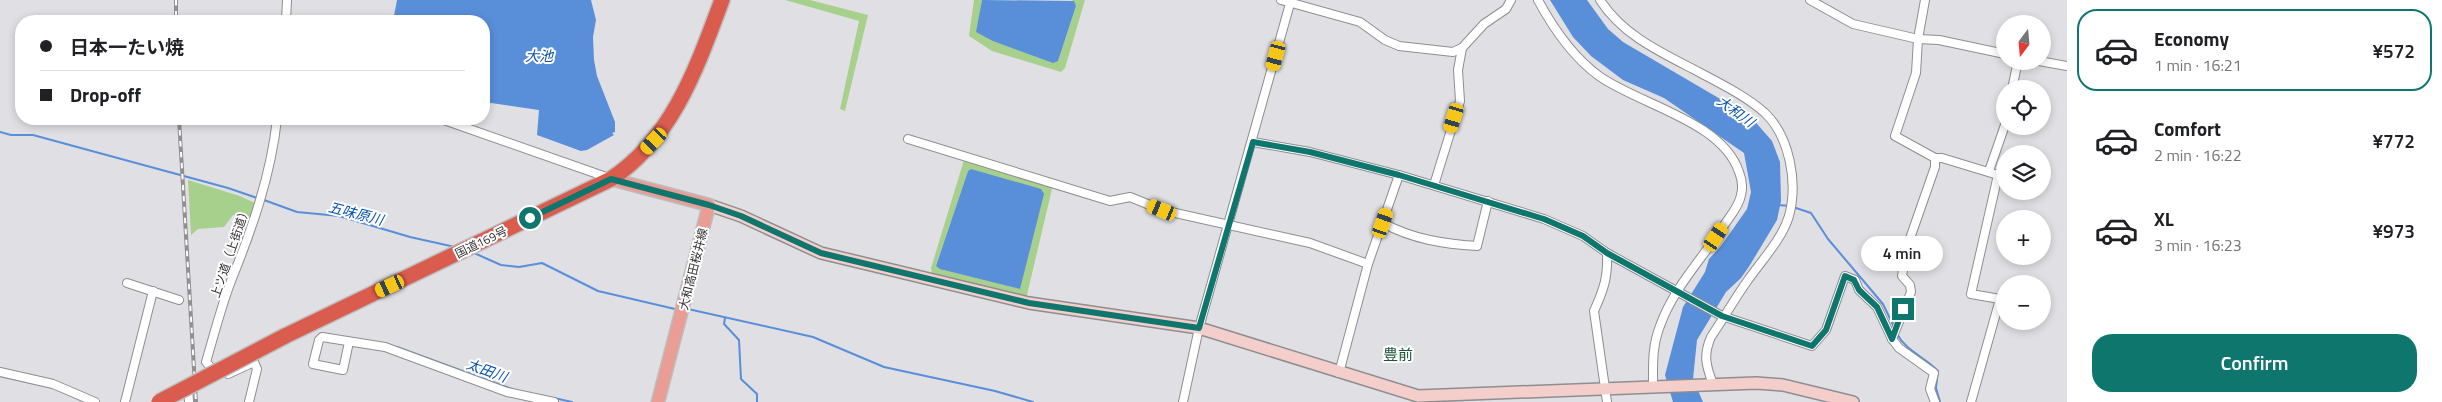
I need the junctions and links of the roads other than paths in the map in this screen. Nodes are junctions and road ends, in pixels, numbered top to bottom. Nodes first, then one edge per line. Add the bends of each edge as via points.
1 (287, 0) edge
2 (722, 0) edge
3 (1281, 0) edge
4 (1511, 0) edge
5 (1538, 0) edge
6 (1600, 0) edge
7 (1810, 0) edge
8 (1925, 0) edge
9 (1291, 1) edge
10 (286, 15) edge
11 (1918, 39) junction
12 (1462, 48) junction
13 (1996, 52) edge
14 (2051, 63) edge
15 (2067, 66) edge
16 (276, 125) edge
17 (458, 125) edge
18 (2002, 135) edge
19 (908, 139) dead end
20 (1253, 142) junction
21 (1935, 158) junction
22 (1989, 171) junction
23 (588, 172) junction
24 (1399, 175) junction
25 (611, 179) junction
26 (1434, 185) junction
27 (582, 193) junction
28 (1488, 201) junction
29 (709, 205) junction
30 (1383, 223) junction
31 (1229, 225) junction
32 (1607, 253) junction
33 (1368, 264) junction
34 (127, 283) dead end
35 (152, 291) junction
36 (1679, 291) junction
37 (179, 300) dead end
38 (1724, 316) junction
39 (1199, 328) junction
40 (1892, 339) junction
41 (349, 342) junction
42 (0, 372) edge
43 (1339, 373) junction
44 (187, 382) dead end
45 (1710, 384) junction
46 (1655, 385) junction
47 (1605, 388) junction
48 (95, 402) edge
49 (125, 402) edge
50 (159, 402) edge
51 (188, 402) edge
52 (249, 402) edge
53 (554, 402) edge
54 (658, 402) edge
55 (1183, 402) edge
56 (1607, 402) edge
57 (1853, 402) edge
58 (1935, 402) edge
59 (1971, 402) edge

1 - 10 street
2 - 25 highway, 国道169号 via 705,46 670,118 640,156
3 - 9 street
4 - 12 street via 1506,9 1484,24
5 - 36 street via 1579,60 1601,77 1711,136 1726,148 1734,161 1742,184 1737,206
6 - 38 street via 1625,30 1721,84 1765,113 1785,142 1792,190 1789,217
7 - 11 street via 1852,24
8 - 11 street
9 - 12 street via 1360,22 1399,46 1453,52
9 - 20 street
11 - 13 street
11 - 21 street via 1916,73 1895,136
12 - 26 street via 1458,70 1460,101
14 - 15 street
16 - 52 street, 上ツ道（上街道） via 250,237 231,282 206,362 221,377 254,362 256,369
17 - 23 street
18 - 22 street
19 - 31 street via 1110,201 1130,197 1162,210
20 - 24 street via 1310,152
20 - 31 street
21 - 22 street
21 - 40 street via 1907,247 1902,276 1911,292
22 - 59 street via 1998,175 1971,294 2000,299
23 - 25 street
23 - 27 street via 593,179
24 - 26 street
24 - 30 street
25 - 27 highway, 国道169号
25 - 29 main road
26 - 28 street
27 - 50 highway, 国道169号, bridge via 285,336
28 - 30 street via 1477,246 1447,244 1402,233
28 - 32 street via 1583,236
29 - 39 street via 821,253 1029,303
29 - 54 main road, 大和高田桜井線
30 - 33 street
31 - 33 street via 1310,243
31 - 39 street
32 - 36 street
32 - 47 street via 1608,273 1594,311
33 - 43 street
34 - 35 street
35 - 37 street
35 - 49 street
36 - 38 street
36 - 46 street via 1659,326 1652,354
38 - 40 street via 1812,346 1826,330 1845,276 1854,280 1859,290 1877,307
38 - 45 street via 1706,349 1705,364
39 - 43 street
39 - 55 street
40 - 58 street via 1899,348 1934,373 1930,389
41 - 41 street via 322,337 313,364 343,370
41 - 53 street via 385,347 507,392
42 - 48 street via 53,384
43 - 47 street via 1418,396
44 - 51 street
45 - 46 street
45 - 57 street via 1783,384
46 - 47 street
47 - 56 street

